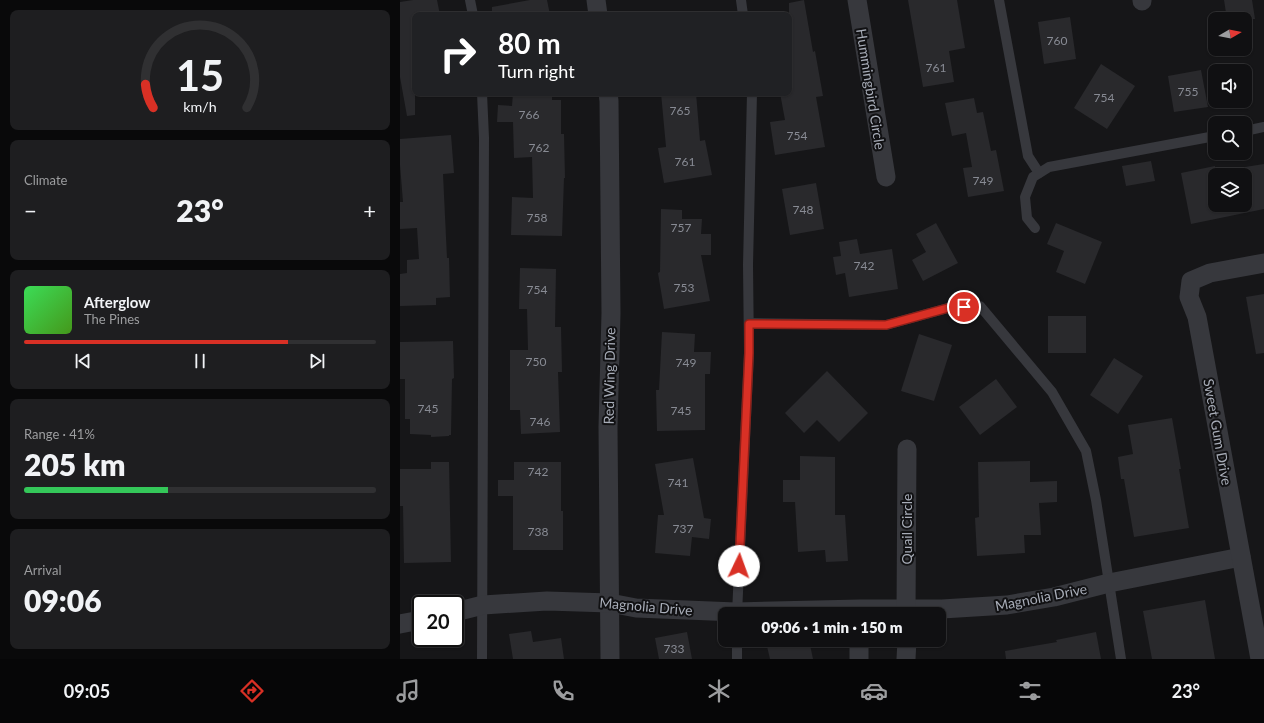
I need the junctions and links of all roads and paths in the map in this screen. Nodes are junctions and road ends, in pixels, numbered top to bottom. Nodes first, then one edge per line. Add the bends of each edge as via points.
1 (470, 0) edge
2 (596, 0) edge
3 (741, 0) edge
4 (857, 0) edge
5 (999, 0) edge
6 (472, 12) edge
7 (598, 12) edge
8 (743, 12) edge
9 (482, 96) edge
10 (608, 96) edge
11 (752, 96) edge
12 (1264, 127) edge
13 (1252, 130) edge
14 (1208, 137) edge
15 (1039, 173) junction
16 (886, 178) dead end
17 (1035, 228) dead end
18 (1264, 264) edge
19 (749, 324) junction
20 (907, 449) dead end
21 (1241, 557) junction
22 (1109, 583) junction
23 (610, 603) junction
24 (483, 606) junction
25 (736, 607) edge
26 (906, 607) edge
27 (946, 609) edge
28 (464, 610) edge
29 (718, 612) edge
30 (412, 622) edge
31 (400, 624) edge
32 (737, 647) edge
33 (859, 647) edge
34 (907, 647) edge
35 (482, 659) edge
36 (610, 659) edge
37 (737, 659) edge
38 (859, 659) edge
39 (906, 659) edge
40 (1121, 659) edge
41 (1260, 659) edge

1 - 6 lane
2 - 7 street
3 - 8 lane
4 - 16 street, Hummingbird Circle
5 - 15 lane via 1028,156
9 - 24 lane
10 - 23 street, Red Wing Drive
11 - 19 lane
12 - 13 lane
14 - 15 lane via 1049,168
15 - 17 lane via 1033,177 1025,197 1028,218
18 - 21 street, Sweet Gum Drive via 1210,273 1191,281 1189,297 1197,317
19 - 22 lane via 886,325 948,308 980,306 1052,392 1086,450
19 - 25 lane
20 - 26 street, Quail Circle
21 - 22 street, Magnolia Drive
21 - 41 street, Sweet Gum Drive
22 - 27 street, Magnolia Drive via 1007,605
22 - 40 lane
23 - 24 street, Magnolia Drive via 547,601
23 - 29 street, Magnolia Drive via 636,608
23 - 36 street, Red Wing Drive
24 - 28 street, Magnolia Drive
24 - 35 lane
30 - 31 street
32 - 37 lane
33 - 38 street
34 - 39 street

